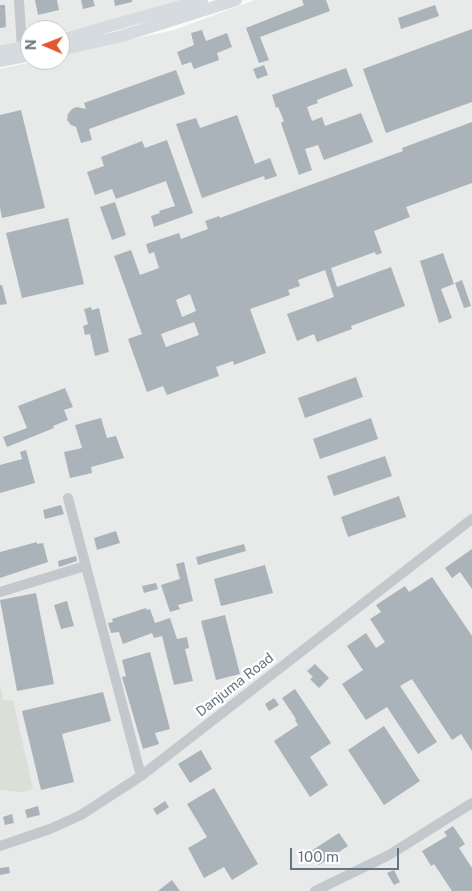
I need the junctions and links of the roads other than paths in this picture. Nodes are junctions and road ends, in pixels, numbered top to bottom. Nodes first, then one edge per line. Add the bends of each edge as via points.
1 (19, 0) edge
2 (202, 0) edge
3 (236, 0) edge
4 (222, 3) edge
5 (22, 20) edge
6 (70, 37) edge
7 (70, 48) edge
8 (20, 51) edge
9 (0, 52) edge
10 (20, 53) edge
11 (0, 61) edge
12 (68, 498) dead end
13 (472, 519) edge
14 (84, 566) junction
15 (0, 592) edge
16 (140, 776) junction
17 (472, 802) edge
18 (0, 846) edge
19 (315, 891) edge

1 - 5 street
2 - 6 main road
3 - 4 main road
4 - 7 main road via 122,36
8 - 9 main road
10 - 11 main road
12 - 14 street
13 - 16 street, Danjuma Road
14 - 15 street
14 - 16 street
16 - 18 street, Danjuma Road via 80,815
17 - 19 street via 389,855

